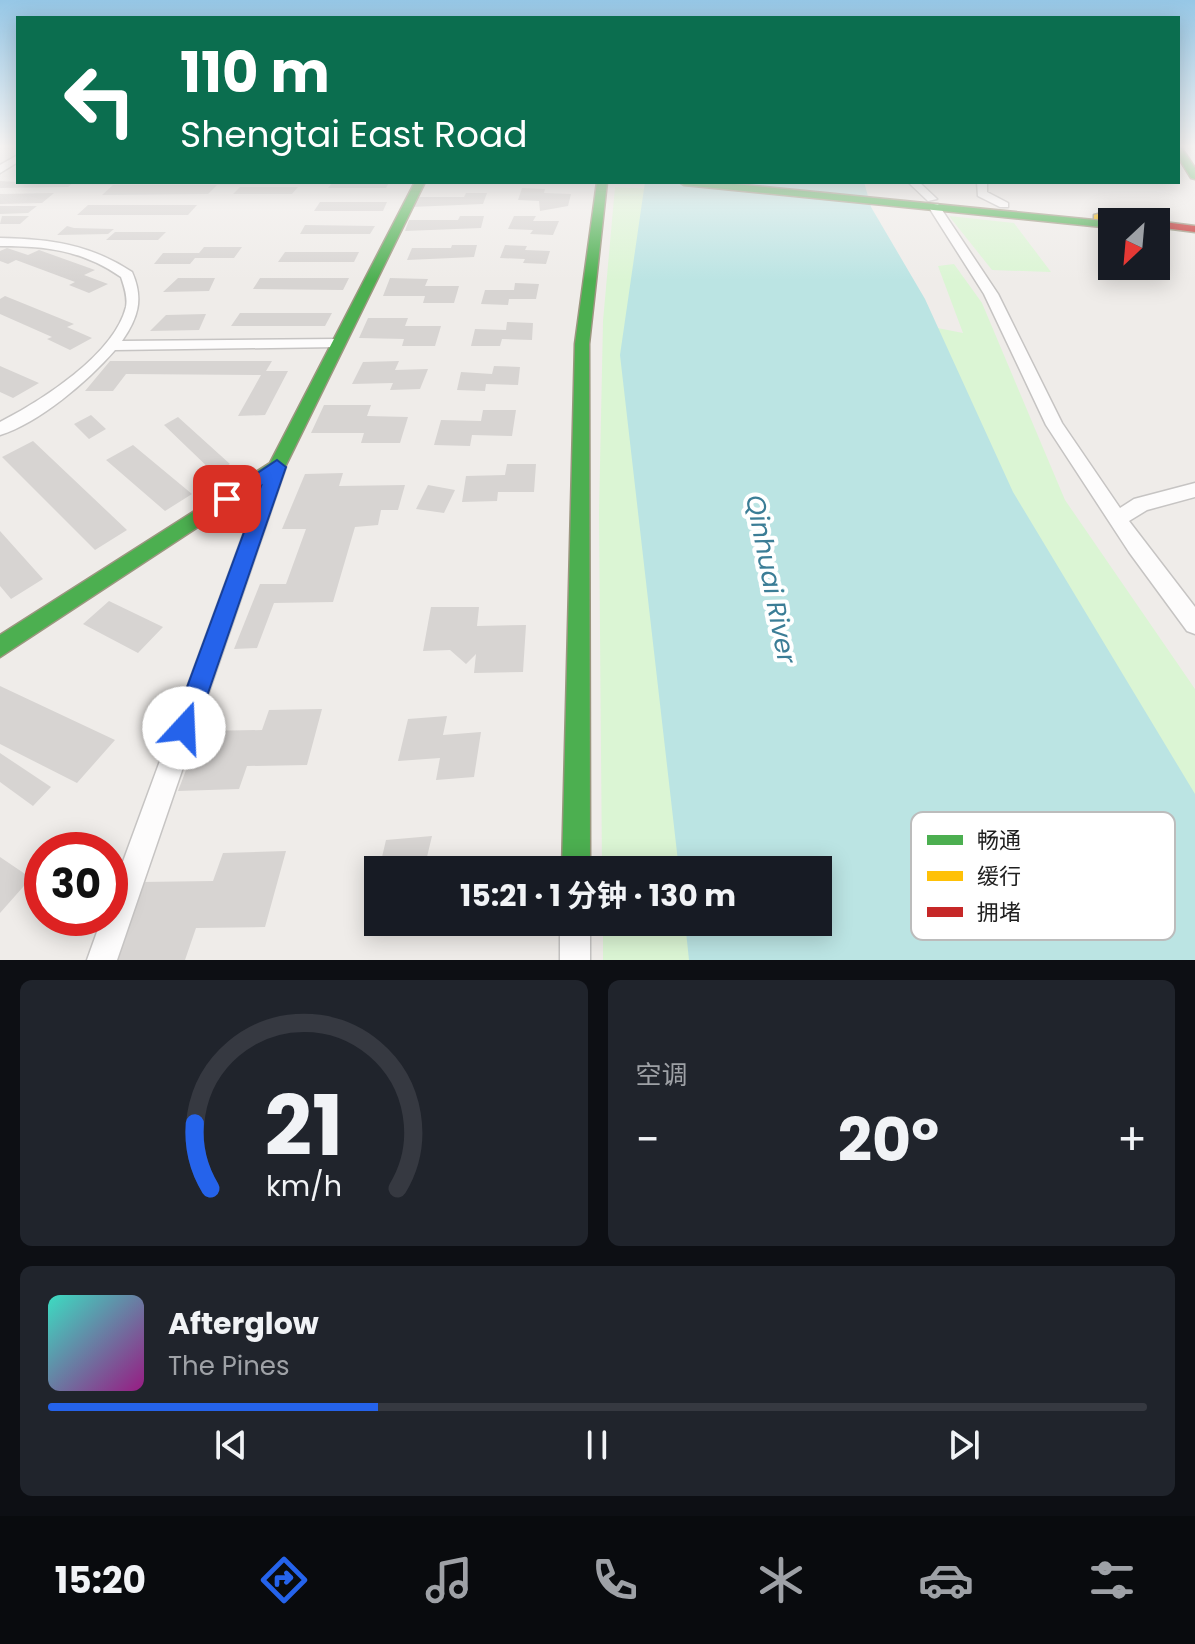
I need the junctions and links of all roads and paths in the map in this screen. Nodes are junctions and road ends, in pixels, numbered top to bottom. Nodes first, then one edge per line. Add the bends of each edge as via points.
1 (415, 192) edge
2 (601, 192) edge
3 (805, 192) edge
4 (829, 192) edge
5 (923, 192) edge
6 (982, 192) edge
7 (882, 198) junction
8 (933, 202) junction
9 (1004, 205) junction
10 (1098, 217) edge
11 (1098, 223) edge
12 (1170, 226) edge
13 (1195, 229) edge
14 (1170, 233) edge
15 (1195, 236) edge
16 (0, 242) edge
17 (338, 343) junction
18 (112, 346) junction
19 (0, 429) edge
20 (277, 467) junction
21 (1195, 490) edge
22 (1118, 519) junction
23 (1195, 624) edge
24 (0, 647) edge
25 (576, 856) edge
26 (575, 936) edge
27 (102, 960) edge
28 (575, 960) edge

1 - 17 street
2 - 25 street via 582,344
3 - 7 street
4 - 7 street
5 - 8 street
6 - 9 street
7 - 8 street
8 - 9 street
8 - 11 street
8 - 22 street via 991,294 1054,425
9 - 10 street
12 - 13 street
14 - 15 street
16 - 18 street via 53,243 99,254 127,275 133,306
17 - 18 street
17 - 20 street
18 - 19 street via 73,383
20 - 24 street
20 - 27 street
21 - 22 street via 1141,504
22 - 23 street
26 - 28 street

